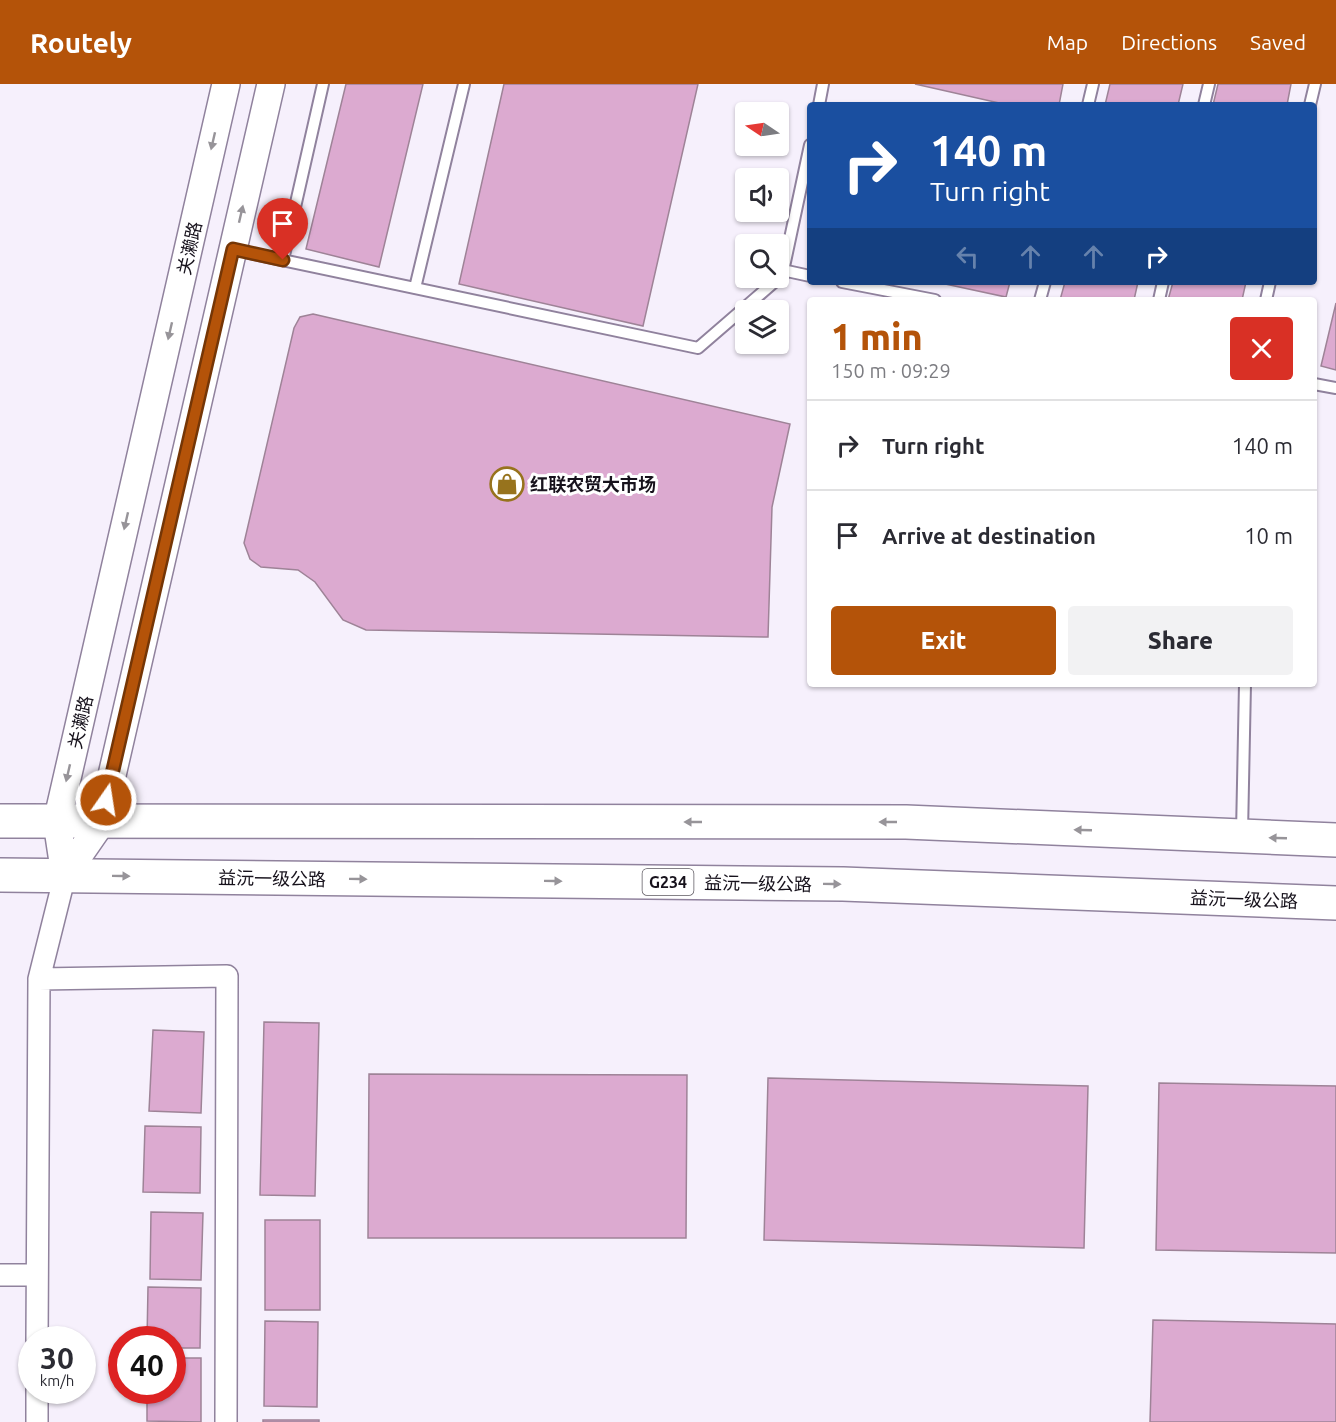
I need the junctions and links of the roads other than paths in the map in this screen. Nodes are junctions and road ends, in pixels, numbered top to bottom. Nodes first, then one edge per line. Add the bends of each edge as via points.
1 (226, 84) edge
2 (271, 84) edge
3 (323, 84) edge
4 (464, 84) edge
5 (823, 84) edge
6 (1093, 84) edge
7 (1209, 84) edge
8 (1315, 84) edge
9 (820, 102) edge
10 (1089, 102) edge
11 (1205, 102) edge
12 (1311, 102) edge
13 (807, 160) edge
14 (789, 244) edge
15 (233, 249) junction
16 (283, 260) junction
17 (789, 271) edge
18 (807, 275) edge
19 (858, 285) edge
20 (416, 288) junction
21 (768, 288) edge
22 (920, 297) edge
23 (1317, 385) edge
24 (1336, 388) edge
25 (1245, 687) edge
26 (0, 821) edge
27 (57, 822) junction
28 (101, 823) junction
29 (1242, 836) junction
30 (1336, 840) edge
31 (0, 874) edge
32 (65, 875) junction
33 (1336, 903) edge
34 (39, 980) junction
35 (0, 1275) edge
36 (37, 1275) junction
37 (37, 1326) edge
38 (37, 1404) edge
39 (37, 1422) edge
40 (226, 1422) edge

1 -> 27 street, 关濑路
15 -> 2 street
3 - 16 lane
4 - 20 lane
5 - 9 lane
6 - 10 lane
7 - 11 lane
8 - 12 lane
13 - 14 lane
15 - 16 lane
15 - 28 street
16 - 20 lane
17 - 18 lane
19 - 22 lane
20 - 21 lane via 698,348
23 - 24 lane
25 - 29 lane
26 - 27 highway
27 - 28 highway
27 - 32 street, 关濑路
29 -> 28 highway via 906,822
28 - 32 street
30 -> 29 highway
31 - 32 highway, 益沅一级公路 / G234
32 -> 33 highway, 益沅一级公路 / G234 via 843,884
32 - 34 street
34 - 36 street
34 - 40 street via 228,976
35 - 36 street
36 - 37 street
38 - 39 street

